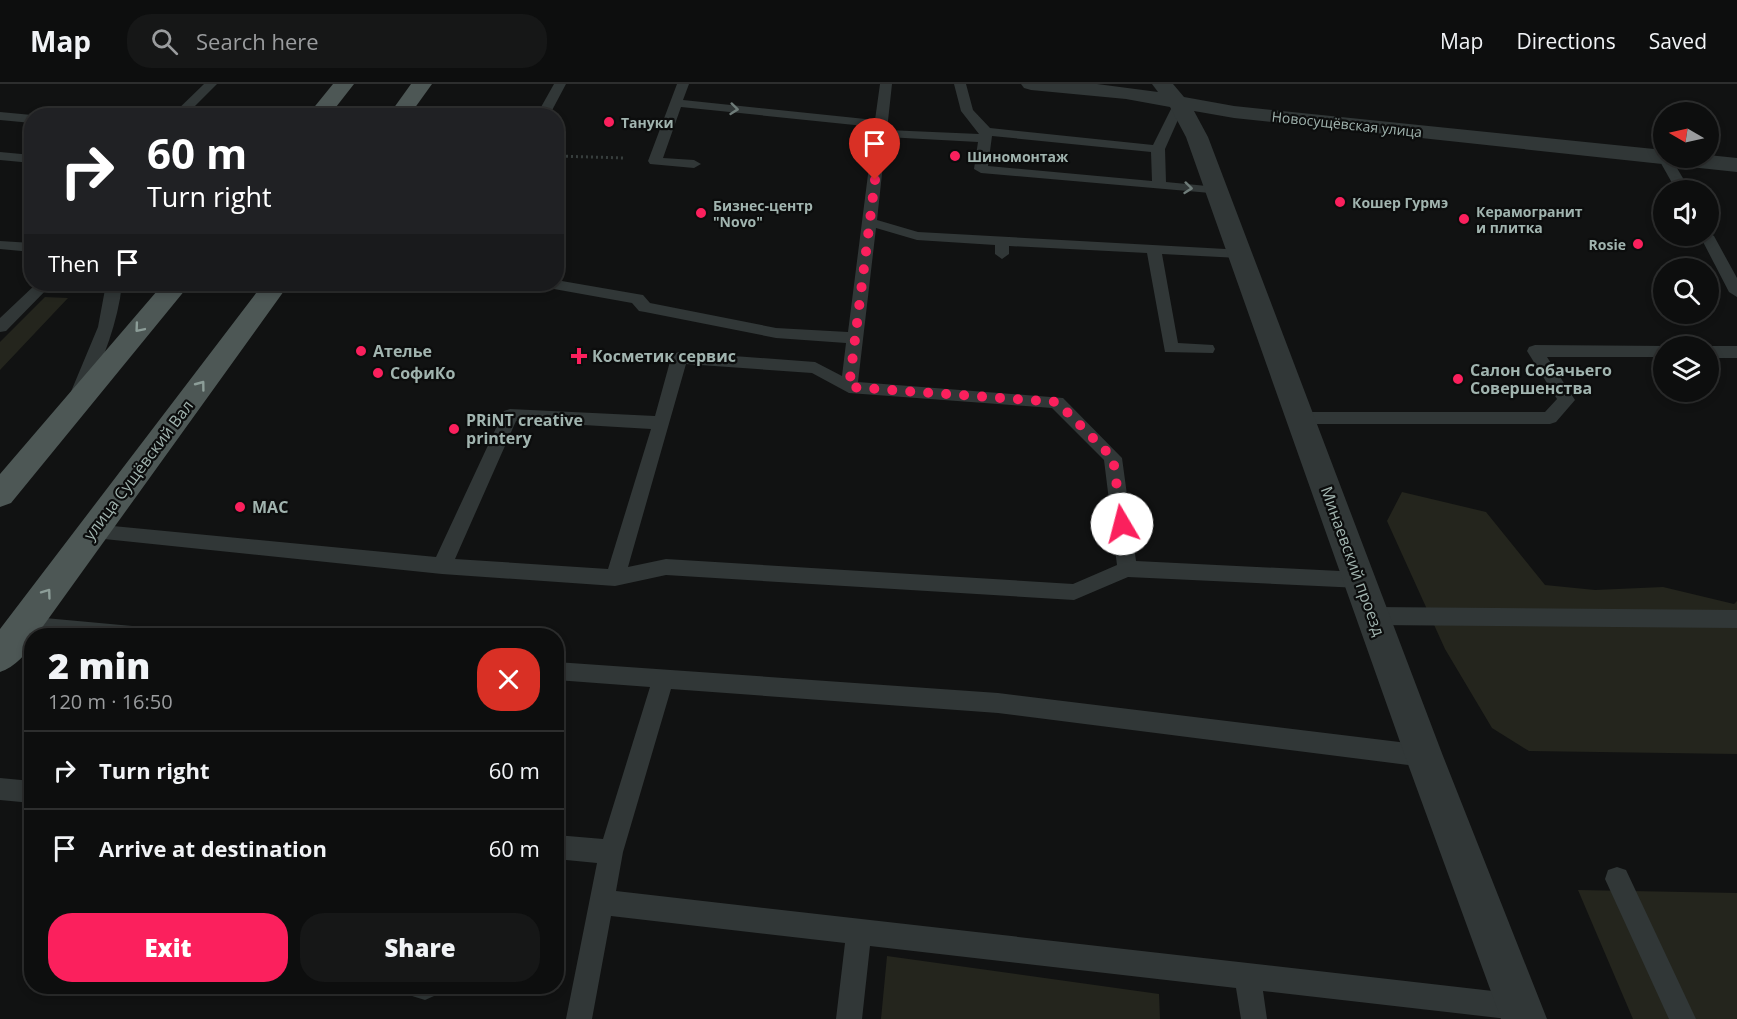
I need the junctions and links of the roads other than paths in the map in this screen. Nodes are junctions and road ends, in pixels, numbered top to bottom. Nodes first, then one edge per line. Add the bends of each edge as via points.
1 (210, 84) edge
2 (344, 84) edge
3 (422, 84) edge
4 (561, 84) edge
5 (683, 84) edge
6 (886, 84) edge
7 (960, 84) edge
8 (1031, 84) edge
9 (1162, 84) edge
10 (676, 103) junction
11 (1179, 104) junction
12 (185, 108) edge
13 (324, 108) edge
14 (405, 108) edge
15 (547, 108) edge
16 (0, 116) edge
17 (24, 118) edge
18 (879, 129) junction
19 (986, 135) junction
20 (1158, 149) junction
21 (0, 156) edge
22 (1653, 156) edge
23 (24, 158) edge
24 (1719, 163) edge
25 (694, 164) dead end
26 (1737, 165) edge
27 (1159, 186) junction
28 (1217, 191) junction
29 (869, 222) junction
30 (0, 245) edge
31 (1712, 246) edge
32 (24, 247) edge
33 (1154, 249) junction
34 (1239, 252) junction
35 (564, 286) edge
36 (37, 291) edge
37 (114, 291) edge
38 (171, 291) edge
39 (271, 291) edge
40 (1737, 292) edge
41 (0, 327) edge
42 (856, 338) junction
43 (1207, 350) dead end
44 (1653, 351) edge
45 (1719, 352) edge
46 (1737, 352) edge
47 (849, 387) junction
48 (73, 407) junction
49 (1300, 418) junction
50 (662, 423) junction
51 (0, 495) edge
52 (92, 532) junction
53 (442, 566) junction
54 (1127, 569) junction
55 (615, 578) junction
56 (1360, 580) junction
57 (1373, 616) junction
58 (1737, 619) edge
59 (23, 625) junction
60 (56, 628) edge
61 (0, 657) edge
62 (564, 672) edge
63 (663, 680) junction
64 (1424, 756) junction
65 (0, 789) edge
66 (24, 791) edge
67 (564, 848) edge
68 (611, 852) junction
69 (1617, 879) dead end
70 (600, 902) junction
71 (859, 932) junction
72 (1247, 976) junction
73 (1522, 1013) edge
74 (579, 1019) edge
75 (849, 1019) edge
76 (1254, 1019) edge
77 (1683, 1019) edge

1 - 12 lane
2 - 13 main road
3 - 14 main road
4 - 15 lane
5 - 10 lane
6 - 18 lane
7 - 19 lane via 967,111
8 - 11 street, Новосущёвская улица via 1126,93
9 - 11 street, Минаевский проезд
10 -> 18 lane
10 - 25 lane via 655,160
11 - 20 lane
11 - 22 street, Новосущёвская улица
11 - 28 street, Минаевский проезд
16 - 17 lane
18 - 19 lane
18 - 29 lane
19 - 20 lane
19 - 27 lane via 981,169
20 - 27 lane
21 - 23 lane
24 - 26 street, Новосущёвская улица
27 -> 28 lane
28 - 34 street, Минаевский проезд
29 - 33 lane via 917,236 1002,248
29 - 42 lane
30 - 32 lane
31 - 40 lane
33 - 34 lane
33 - 43 lane via 1171,348
34 - 49 street, Минаевский проезд
35 - 42 lane via 638,299 645,308 776,333
36 - 41 lane
37 - 48 lane via 97,352
38 -> 48 main road
52 -> 39 main road, улица Сущёвский Вал
42 - 47 lane
44 - 49 lane via 1535,351 1566,400 1550,418
45 - 46 lane
47 - 50 lane via 815,368 679,358
47 - 54 lane via 1057,402 1113,458
48 - 51 main road
49 - 56 street, Минаевский проезд
50 - 53 lane via 510,415
50 - 55 lane
52 - 53 lane
59 -> 52 main road, улица Сущёвский Вал
53 - 55 lane
54 - 55 lane via 1074,592 666,567
54 - 56 lane
56 - 57 street, Минаевский проезд
57 - 58 lane
57 - 64 street, Минаевский проезд
59 - 60 lane
59 - 61 main road, улица Сущёвский Вал
62 - 63 lane
63 - 64 lane via 998,703
63 - 68 lane
64 - 73 street, Минаевский проезд
65 - 66 lane
67 - 68 lane
68 - 70 lane
69 - 77 lane
70 - 71 lane
70 - 74 lane
71 - 72 lane
71 - 75 lane
72 - 73 lane
72 - 76 lane

